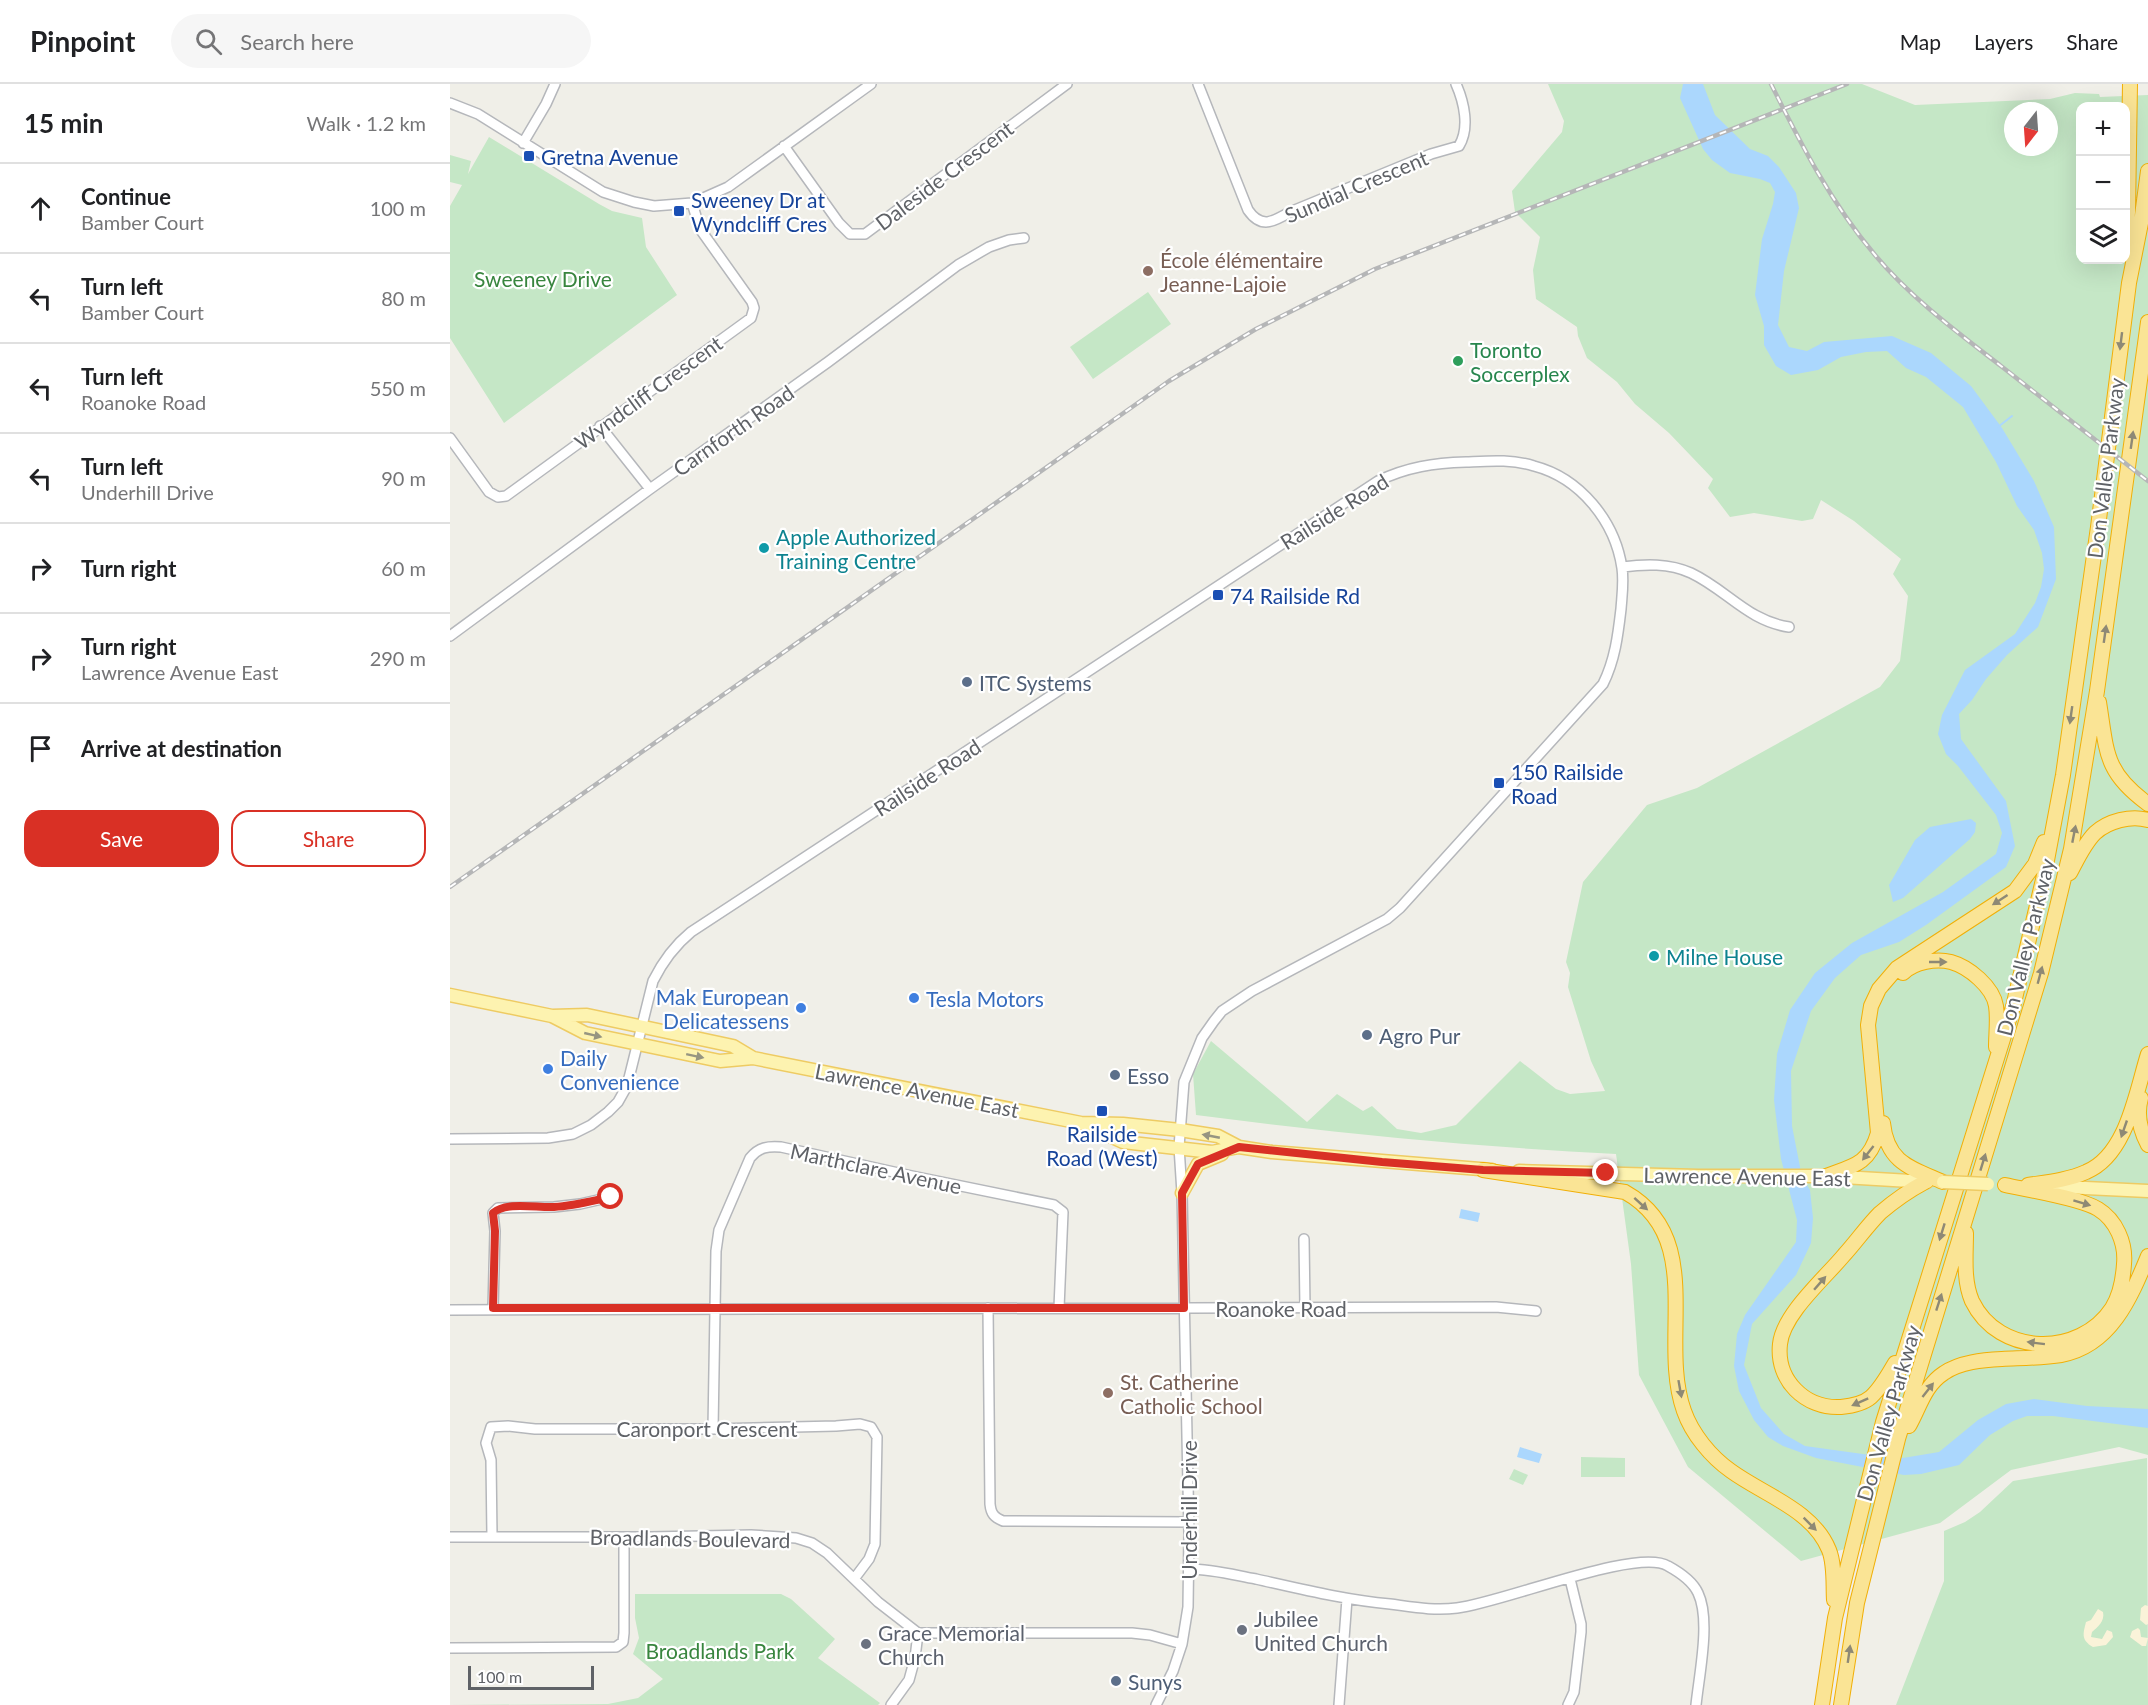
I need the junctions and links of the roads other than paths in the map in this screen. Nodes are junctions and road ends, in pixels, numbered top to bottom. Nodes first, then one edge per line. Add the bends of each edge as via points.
1 (555, 84) edge
2 (1067, 84) edge
3 (1198, 84) edge
4 (1456, 84) edge
5 (2130, 84) edge
6 (865, 86) edge
7 (450, 104) edge
8 (523, 143) junction
9 (784, 146) junction
10 (2148, 171) edge
11 (692, 203) junction
12 (2128, 210) edge
13 (1024, 238) dead end
14 (2126, 264) edge
15 (2129, 282) junction
16 (2148, 322) edge
17 (600, 426) junction
18 (450, 438) edge
19 (650, 489) junction
20 (1622, 567) junction
21 (1789, 627) dead end
22 (450, 636) edge
23 (2097, 692) junction
24 (2148, 804) edge
25 (2055, 818) junction
26 (2148, 820) edge
27 (2061, 891) junction
28 (450, 995) edge
29 (552, 1016) junction
30 (641, 1026) junction
31 (637, 1044) junction
32 (2148, 1054) edge
33 (1996, 1055) junction
34 (753, 1058) junction
35 (2148, 1076) edge
36 (1081, 1123) junction
37 (1180, 1130) junction
38 (450, 1139) edge
39 (2148, 1145) edge
40 (1239, 1147) junction
41 (1179, 1148) junction
42 (1483, 1170) junction
43 (1826, 1176) junction
44 (1933, 1182) junction
45 (2005, 1185) junction
46 (2028, 1185) junction
47 (2148, 1191) edge
48 (1182, 1193) junction
49 (611, 1197) dead end
50 (1966, 1218) junction
51 (1304, 1239) dead end
52 (2148, 1256) edge
53 (1305, 1307) junction
54 (493, 1308) junction
55 (988, 1308) junction
56 (1059, 1308) junction
57 (1184, 1308) junction
58 (715, 1309) junction
59 (450, 1310) edge
60 (1536, 1311) dead end
61 (1908, 1341) junction
62 (713, 1429) junction
63 (1898, 1439) junction
64 (1189, 1522) junction
65 (492, 1536) junction
66 (450, 1537) edge
67 (624, 1537) junction
68 (1189, 1569) junction
69 (854, 1579) junction
70 (1570, 1579) junction
71 (1347, 1599) junction
72 (1835, 1618) junction
73 (918, 1633) junction
74 (1182, 1644) junction
75 (450, 1648) edge
76 (891, 1705) edge
77 (1156, 1705) edge
78 (1339, 1705) edge
79 (1568, 1705) edge
80 (1696, 1705) edge
81 (1822, 1705) edge
82 (1841, 1705) edge

1 - 8 street
2 - 9 street, Daleside Crescent via 865,234 850,234 839,223
3 - 4 street, Sundial Crescent via 1248,210 1261,222 1459,146 1465,132 1464,108
5 - 12 highway
6 - 9 street
7 - 8 street via 478,114
8 - 11 street via 616,198 654,206
9 - 11 street via 728,187
10 - 15 highway, Don Valley Parkway
11 - 17 street, Wyndcliff Crescent via 700,229 752,302 751,318
13 - 19 street, Carnforth Road via 989,247 958,265
14 - 15 highway
15 -> 25 highway, Don Valley Parkway
23 -> 16 highway, Don Valley Parkway
17 - 18 street, Wyndcliff Crescent via 506,496 498,497 489,492
17 - 19 street
19 - 22 street, Carnforth Road
20 - 21 street via 1658,565 1683,570 1759,619
20 - 30 street, Railside Road via 1602,515 1576,488 1549,471 1499,460 1435,463 1397,472 1360,492 691,932 660,966
20 - 37 street, Railside Road via 1618,631 1603,684 1388,919 1222,1011 1206,1031 1187,1072
23 - 24 highway via 2108,758 2120,779
27 -> 23 highway, Don Valley Parkway
25 - 33 highway, Don Valley Parkway via 2031,935
25 -> 43 highway via 2035,864 2015,891 1898,968 1879,989 1868,1025 1878,1133 1874,1148 1855,1166
26 - 27 highway via 2120,820 2096,833 2080,853
50 -> 27 highway, Don Valley Parkway via 2029,1014
28 - 29 main road, Lawrence Avenue East
29 - 30 main road, Lawrence Avenue East via 587,1015
29 -> 31 main road, Lawrence Avenue East via 585,1033
30 - 31 street, Railside Road
30 - 34 main road, Lawrence Avenue East via 733,1046
31 -> 34 main road, Lawrence Avenue East via 720,1061
31 - 38 street, Railside Road via 627,1086 618,1102 591,1125 573,1134 548,1138
32 -> 46 highway via 2122,1136 2109,1157 2088,1172
44 -> 33 highway via 1904,1164 1887,1143 1875,1025 1879,1001 1909,967 1930,961 1951,962 1971,972 1988,988 1996,1005
33 -> 61 highway, Don Valley Parkway
34 - 36 main road, Lawrence Avenue East
35 - 39 highway via 2138,1113
36 - 37 main road, Lawrence Avenue East
36 - 41 main road, Lawrence Avenue East via 1123,1142
40 -> 37 main road, Lawrence Avenue East via 1218,1136
37 - 41 street, Underhill Drive
40 - 41 main road, Lawrence Avenue East via 1212,1152
40 - 42 main road, Lawrence Avenue East
40 - 48 main road via 1198,1164
41 - 48 street, Underhill Drive
42 - 43 main road, Lawrence Avenue East
42 -> 72 highway via 1625,1192 1655,1217 1667,1238 1674,1265 1678,1385 1684,1411 1714,1456 1799,1513 1818,1532 1829,1551
43 - 44 main road, Lawrence Avenue East
44 - 45 main road, Lawrence Avenue East, bridge
61 -> 44 highway via 1879,1388 1871,1397 1852,1406 1824,1407 1811,1402 1790,1383 1780,1364 1781,1337 1793,1314 1879,1214 1899,1196
45 - 46 main road, Lawrence Avenue East
45 -> 50 highway via 2083,1203 2109,1219 2121,1235 2125,1256 2122,1285 2105,1318 2068,1342 2043,1345 2001,1333 1973,1301 1966,1280
46 - 47 main road, Lawrence Avenue East
48 - 57 street, Underhill Drive
49 - 54 street via 554,1207 498,1208 493,1213
63 -> 50 highway, Don Valley Parkway
51 - 53 street
63 -> 52 highway via 1911,1424 1927,1390 1944,1372 1992,1359 2062,1355 2103,1335 2122,1311
53 - 57 street, Roanoke Road
53 - 60 street, Roanoke Road via 1509,1307
54 - 58 street, Roanoke Road
54 - 59 street, Roanoke Road
55 - 56 street, Roanoke Road
55 - 58 street, Roanoke Road
55 - 64 street via 990,1511 994,1517 1003,1521
56 - 57 street, Roanoke Road
56 - 58 street, Marthclare Avenue via 1063,1223 1059,1207 772,1146 756,1150 750,1158 719,1230
57 - 64 street, Underhill Drive
58 - 62 street
61 - 72 highway, Don Valley Parkway via 1883,1422
62 - 65 street, Caronport Crescent via 491,1427 486,1443 491,1461
62 - 69 street, Caronport Crescent via 860,1424 871,1427 877,1437 875,1544
82 -> 63 highway, Don Valley Parkway via 1857,1603
64 - 68 street, Underhill Drive
65 - 66 street, Broadlands Boulevard
65 - 67 street, Broadlands Boulevard
67 - 69 street, Broadlands Boulevard via 796,1538 818,1546
67 - 75 street via 624,1632 623,1642 616,1647
68 - 71 street
68 - 74 street, Underhill Drive
69 - 73 street, Broadlands Boulevard
70 - 71 street via 1457,1609 1423,1610
70 - 79 street via 1581,1632 1574,1692
70 - 80 street via 1615,1565 1653,1561 1666,1564 1688,1581 1697,1591 1705,1622
71 - 78 street
72 - 81 highway, Don Valley Parkway
73 - 74 street via 1132,1633
73 - 76 street via 909,1680
74 - 77 street, Underhill Drive

